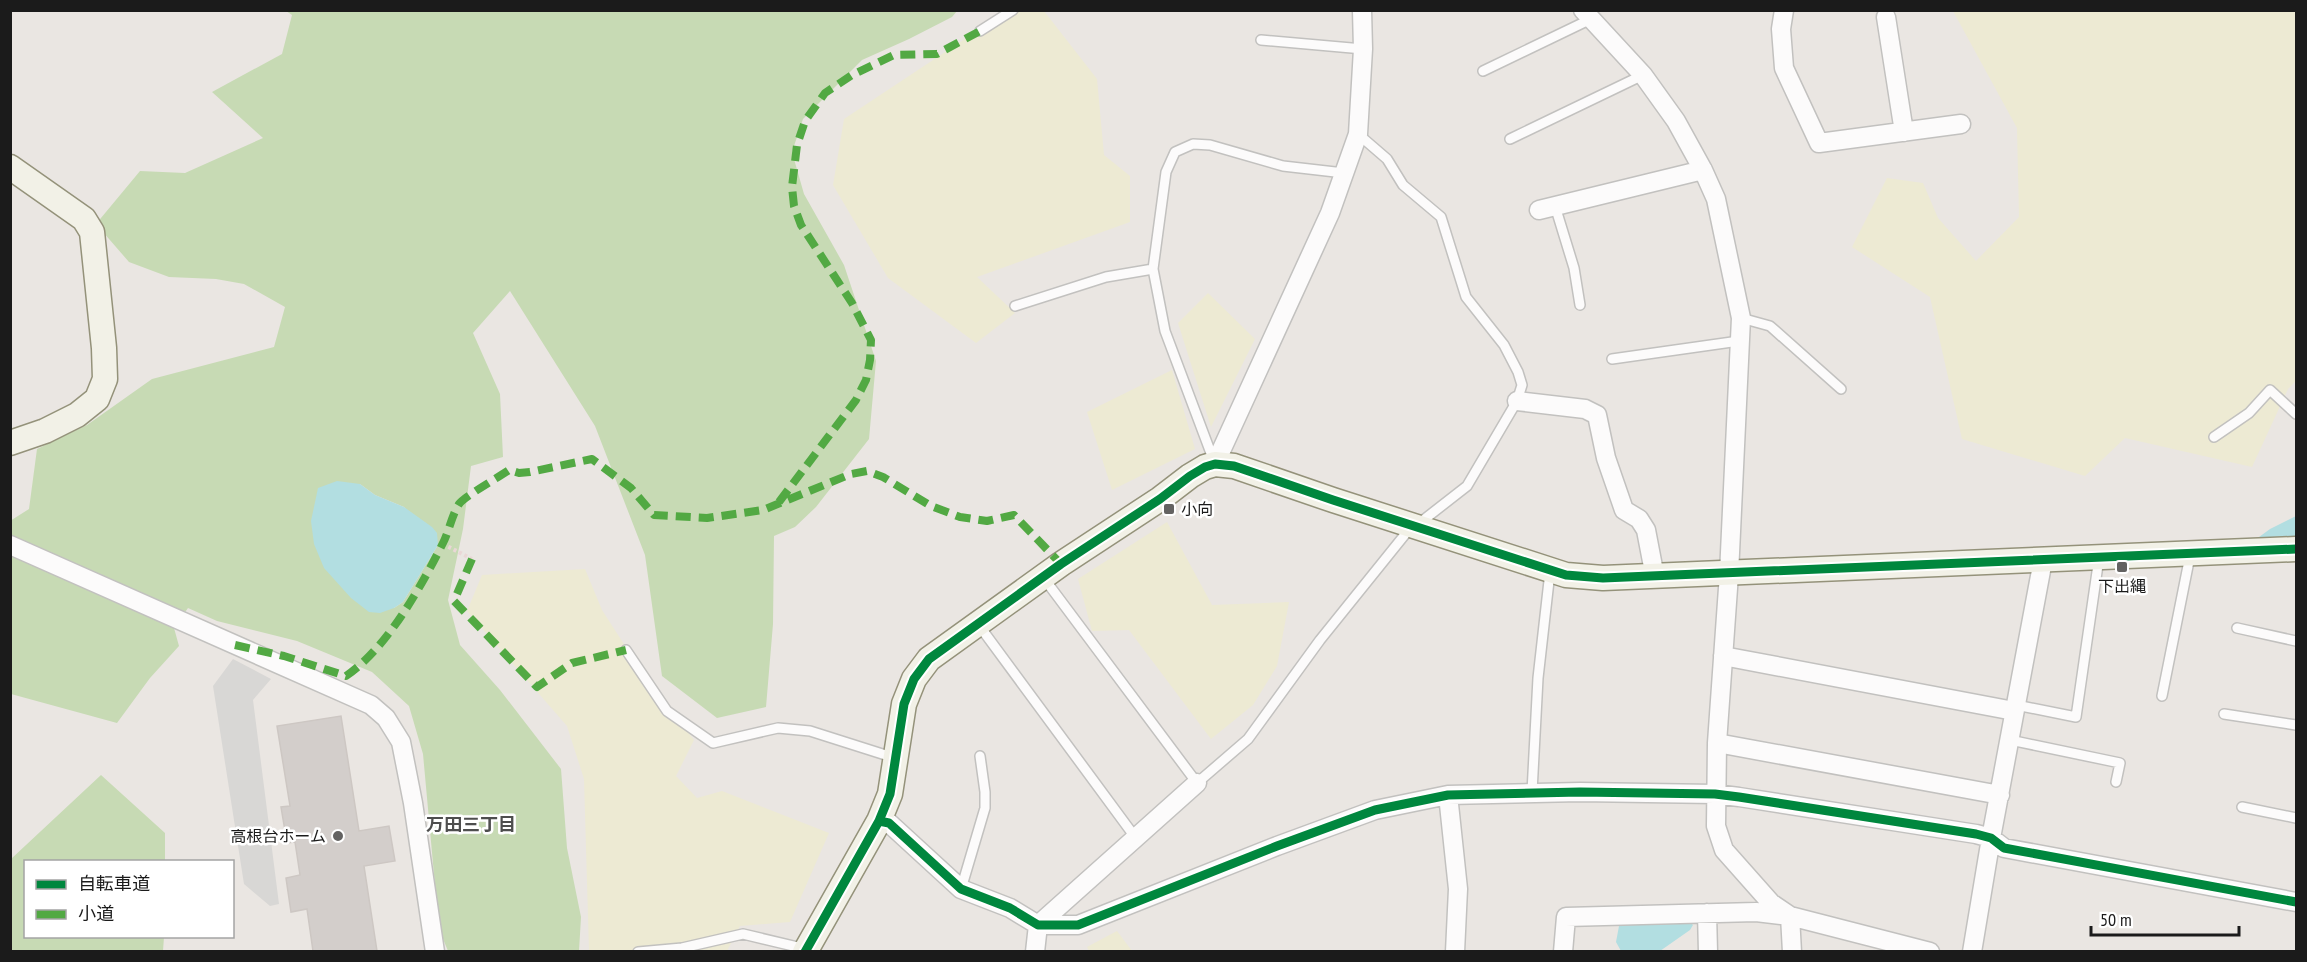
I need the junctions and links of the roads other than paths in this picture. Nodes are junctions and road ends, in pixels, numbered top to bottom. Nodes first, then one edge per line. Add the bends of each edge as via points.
1 (1013, 10) edge
2 (1362, 10) edge
3 (1784, 10) edge
4 (1587, 15) edge
5 (1886, 17) dead end
6 (980, 31) dead end
7 (1261, 40) dead end
8 (1363, 49) junction
9 (1484, 71) dead end
10 (1643, 75) junction
11 (1961, 124) dead end
12 (1904, 132) junction
13 (1358, 134) junction
14 (1510, 139) dead end
15 (10, 167) edge
16 (1703, 170) junction
17 (1344, 173) junction
18 (1547, 208) joint
19 (1153, 268) junction
20 (1581, 305) dead end
21 (1015, 306) dead end
22 (1741, 318) junction
23 (1739, 341) junction
24 (1612, 359) dead end
25 (1841, 388) dead end
26 (1517, 401) junction
27 (2296, 414) edge
28 (2214, 437) dead end
29 (10, 443) edge
30 (1215, 465) junction
31 (1414, 525) junction
32 (10, 545) edge
33 (2296, 549) edge
34 (2191, 554) junction
35 (2099, 558) junction
36 (2043, 560) junction
37 (1550, 569) junction
38 (1729, 574) junction
39 (1043, 577) junction
40 (1655, 577) junction
41 (978, 624) junction
42 (2237, 628) dead end
43 (2296, 641) edge
44 (626, 650) dead end
45 (1723, 656) junction
46 (2162, 696) dead end
47 (2015, 708) junction
48 (2224, 714) dead end
49 (2296, 724) edge
50 (2010, 741) junction
51 (1717, 743) junction
52 (980, 756) dead end
53 (897, 759) junction
54 (2116, 782) dead end
55 (1197, 783) junction
56 (1532, 792) junction
57 (1716, 794) junction
58 (1448, 795) junction
59 (2000, 795) junction
60 (2242, 807) dead end
61 (2296, 818) edge
62 (879, 821) junction
63 (1135, 837) junction
64 (1991, 838) junction
65 (961, 889) junction
66 (2296, 902) edge
67 (1707, 914) junction
68 (1790, 916) junction
69 (1038, 925) junction
70 (805, 950) edge
71 (435, 951) edge
72 (638, 951) edge
73 (1035, 951) edge
74 (1455, 951) edge
75 (1563, 951) edge
76 (1708, 951) edge
77 (1792, 951) edge
78 (1930, 951) edge
79 (1972, 951) edge

1 - 6 lane
2 - 8 street
3 - 12 street via 1784,68 1819,143
4 - 9 lane
4 - 10 street
5 - 12 street
7 - 8 lane
8 - 13 street
10 - 14 lane
10 - 16 street via 1676,121
11 - 12 street
13 - 17 street
13 - 26 lane via 1387,159 1403,185 1441,217 1466,297 1504,345 1518,372 1522,385
15 - 29 street via 84,219 92,232 105,379 97,399 77,415
16 - 18 street
16 - 22 street via 1716,199
17 - 19 lane via 1283,166 1210,145 1193,144 1175,152 1166,172
17 - 30 street via 1325,224
18 - 20 lane via 1574,268
19 - 21 lane via 1106,277
19 - 30 lane via 1164,331
22 - 23 street
22 - 25 lane via 1770,326
23 - 24 lane
23 - 38 street
26 - 31 lane via 1467,486
26 - 40 street via 1586,409 1597,415 1606,458 1624,510 1639,519 1646,530
27 - 28 lane via 2270,390 2249,413
30 - 31 street via 1234,466
30 - 39 street via 1190,476
31 - 37 street
31 - 55 lane via 1320,640 1248,739
32 - 71 street via 371,705 386,718 401,742
33 - 34 street
34 - 35 street
34 - 46 lane
35 - 36 street
35 - 47 lane via 2076,717
36 - 38 street
36 - 47 street
37 - 40 street via 1566,575 1603,578
37 - 56 lane via 1538,678
38 - 40 street
38 - 45 street
39 - 41 street
39 - 55 lane
41 - 53 street via 929,659 914,679 904,704
41 - 63 lane
42 - 43 lane
44 - 53 lane via 667,711 713,743 778,728 810,731
45 - 47 street
45 - 51 street
47 - 50 street
48 - 49 lane
50 - 54 lane via 2120,763
50 - 59 street
51 - 57 street
51 - 59 street
52 - 65 lane via 985,808
53 - 62 street via 890,794
55 - 63 street
56 - 57 street
56 - 58 street
57 - 64 street
57 - 68 street via 1716,826 1724,850 1771,903
58 - 69 street via 1376,810 1078,926
58 - 74 street via 1458,889
59 - 64 street
60 - 61 lane
62 - 65 street via 889,824
62 - 70 street
63 - 69 street
64 - 66 street via 2004,848
64 - 79 street
65 - 69 street via 1010,908
67 - 68 street via 1756,912
67 - 75 street via 1566,917
67 - 76 street
68 - 77 street
68 - 78 street
69 - 73 street
70 - 72 lane via 743,934 682,948

